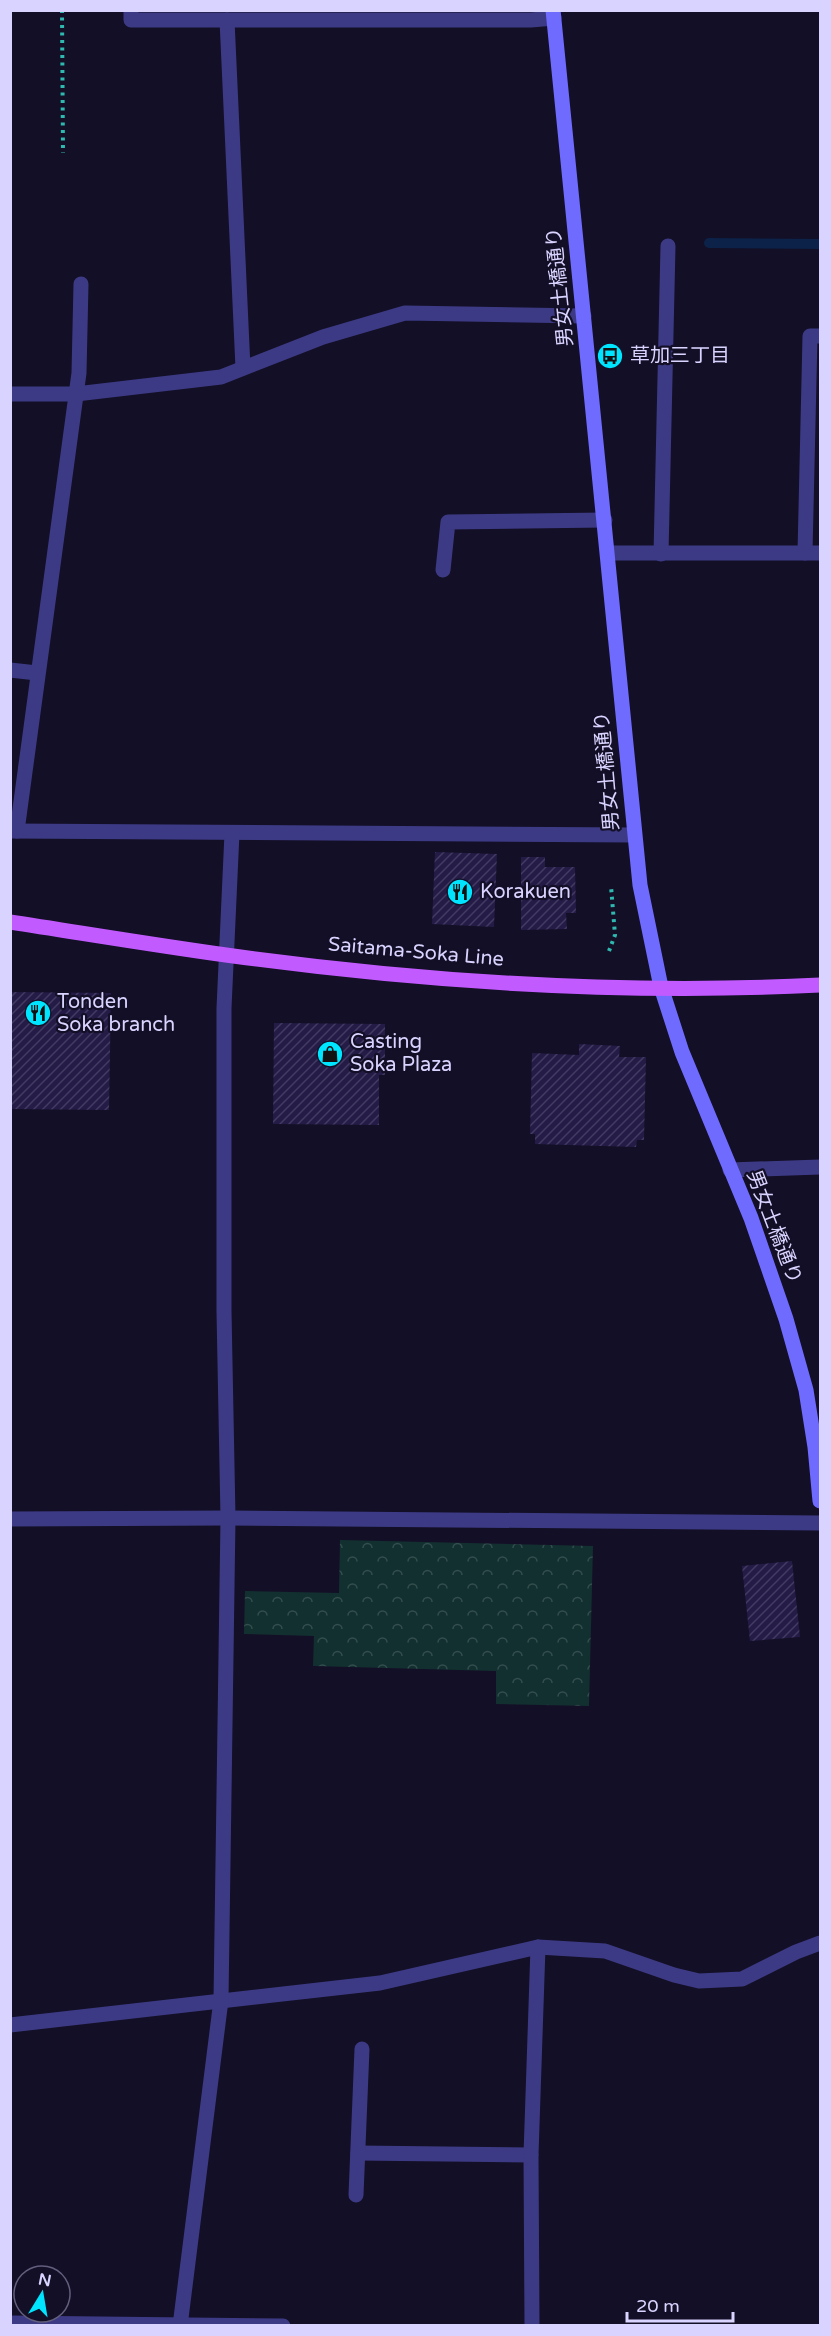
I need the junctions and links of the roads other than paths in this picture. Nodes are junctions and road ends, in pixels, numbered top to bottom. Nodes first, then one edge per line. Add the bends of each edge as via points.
1 (131, 10) edge
2 (554, 14) edge
3 (299, 15) edge
4 (226, 20) junction
5 (668, 246) dead end
6 (81, 284) dead end
7 (584, 316) junction
8 (820, 336) edge
9 (243, 368) junction
10 (10, 394) edge
11 (76, 394) junction
12 (604, 520) junction
13 (608, 553) junction
14 (813, 553) edge
15 (661, 554) junction
16 (443, 570) dead end
17 (10, 670) edge
18 (37, 673) junction
19 (14, 831) edge
20 (232, 833) junction
21 (634, 835) junction
22 (10, 922) edge
23 (228, 955) junction
24 (820, 985) edge
25 (661, 987) junction
26 (820, 1167) edge
27 (730, 1170) junction
28 (820, 1501) edge
29 (10, 1518) edge
30 (228, 1518) junction
31 (820, 1523) edge
32 (820, 1943) edge
33 (538, 1947) junction
34 (222, 2000) junction
35 (10, 2025) edge
36 (362, 2049) dead end
37 (358, 2153) junction
38 (531, 2155) junction
39 (356, 2194) dead end
40 (10, 2323) edge
41 (181, 2324) edge
42 (283, 2325) edge
43 (532, 2325) edge

1 - 4 street via 131,20
2 - 3 street via 531,20
2 - 7 street, 男女土橋通り
3 - 4 street
4 - 9 street
5 - 15 street
6 - 11 street
7 - 9 street via 405,313 323,336
7 - 12 street, 男女土橋通り
8 - 14 street via 810,336
9 - 11 street via 221,377
10 - 11 street
11 - 18 street
12 - 13 street, 男女土橋通り
12 - 16 street via 448,522
13 - 15 street
13 - 21 street, 男女土橋通り
14 - 15 street
17 - 18 street
18 - 19 street
19 - 20 street
20 - 21 street
20 - 23 street
21 - 25 street, 男女土橋通り
22 - 23 main road, Saitama-Soka Line
23 - 25 main road, Saitama-Soka Line via 397,974 571,986
23 - 30 street via 224,1008
24 - 25 main road, Saitama-Soka Line
25 - 27 street, 男女土橋通り via 682,1052
26 - 27 street
27 - 28 street, 男女土橋通り via 786,1319 806,1390
29 - 30 street
30 - 31 street
30 - 34 street
32 - 33 street via 742,1979 699,1981 605,1951
33 - 34 street via 380,1983
33 - 38 street
34 - 35 street
34 - 41 street
36 - 37 street
37 - 38 street
37 - 39 street
38 - 43 street
40 - 41 street
41 - 42 street

